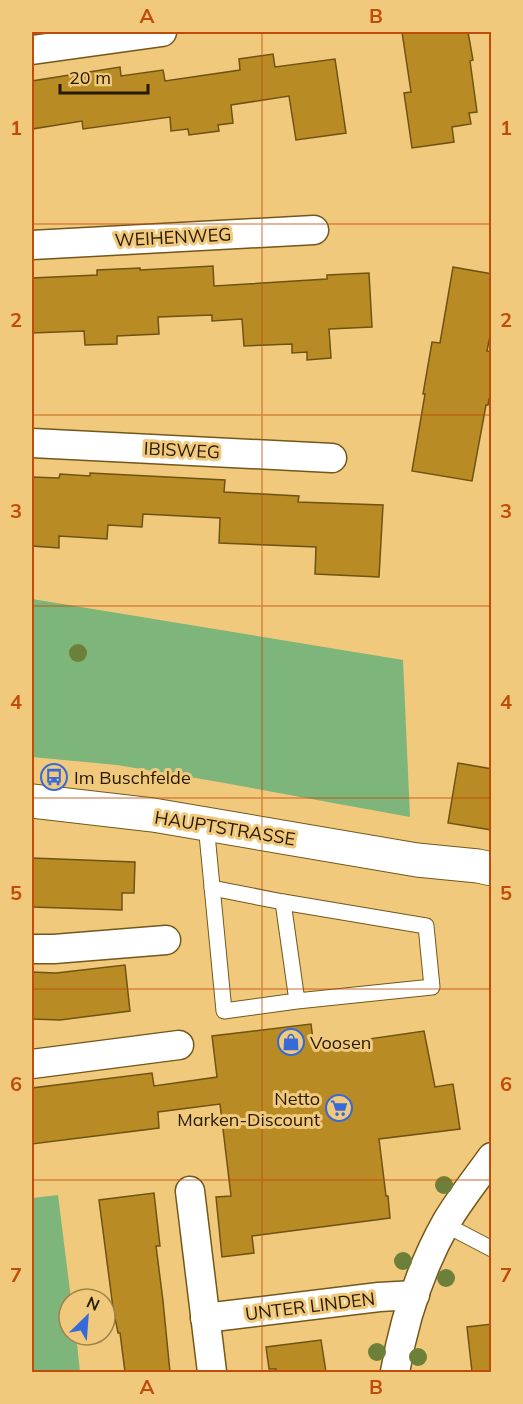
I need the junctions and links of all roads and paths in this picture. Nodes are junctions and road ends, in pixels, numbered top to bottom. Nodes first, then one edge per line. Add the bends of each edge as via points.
1 (162, 32) edge
2 (32, 50) edge
3 (314, 230) dead end
4 (32, 245) edge
5 (32, 442) edge
6 (332, 458) dead end
7 (32, 801) edge
8 (206, 824) junction
9 (417, 860) junction
10 (492, 869) edge
11 (492, 887) edge
12 (212, 888) junction
13 (283, 902) junction
14 (166, 940) dead end
15 (32, 949) edge
16 (297, 1001) junction
17 (179, 1045) dead end
18 (32, 1064) edge
19 (492, 1157) edge
20 (190, 1191) dead end
21 (446, 1224) junction
22 (492, 1249) edge
23 (415, 1295) junction
24 (205, 1318) junction
25 (212, 1372) edge
26 (395, 1372) edge

1 - 2 street
3 - 4 street, WEIHENWEG
5 - 6 street, IBISWEG
7 - 8 street, HAUPTSTRASSE
8 - 9 street, HAUPTSTRASSE
8 - 12 lane
9 - 10 street, HAUPTSTRASSE
9 - 11 street, HAUPTSTRASSE
12 - 13 lane
12 - 16 lane via 224,1011
13 - 16 lane
13 - 16 lane via 426,926 432,987
14 - 15 street
17 - 18 street
19 - 21 street
20 - 24 street
21 - 22 lane
21 - 23 street
23 - 24 street, UNTER LINDEN
23 - 26 street
24 - 25 street

